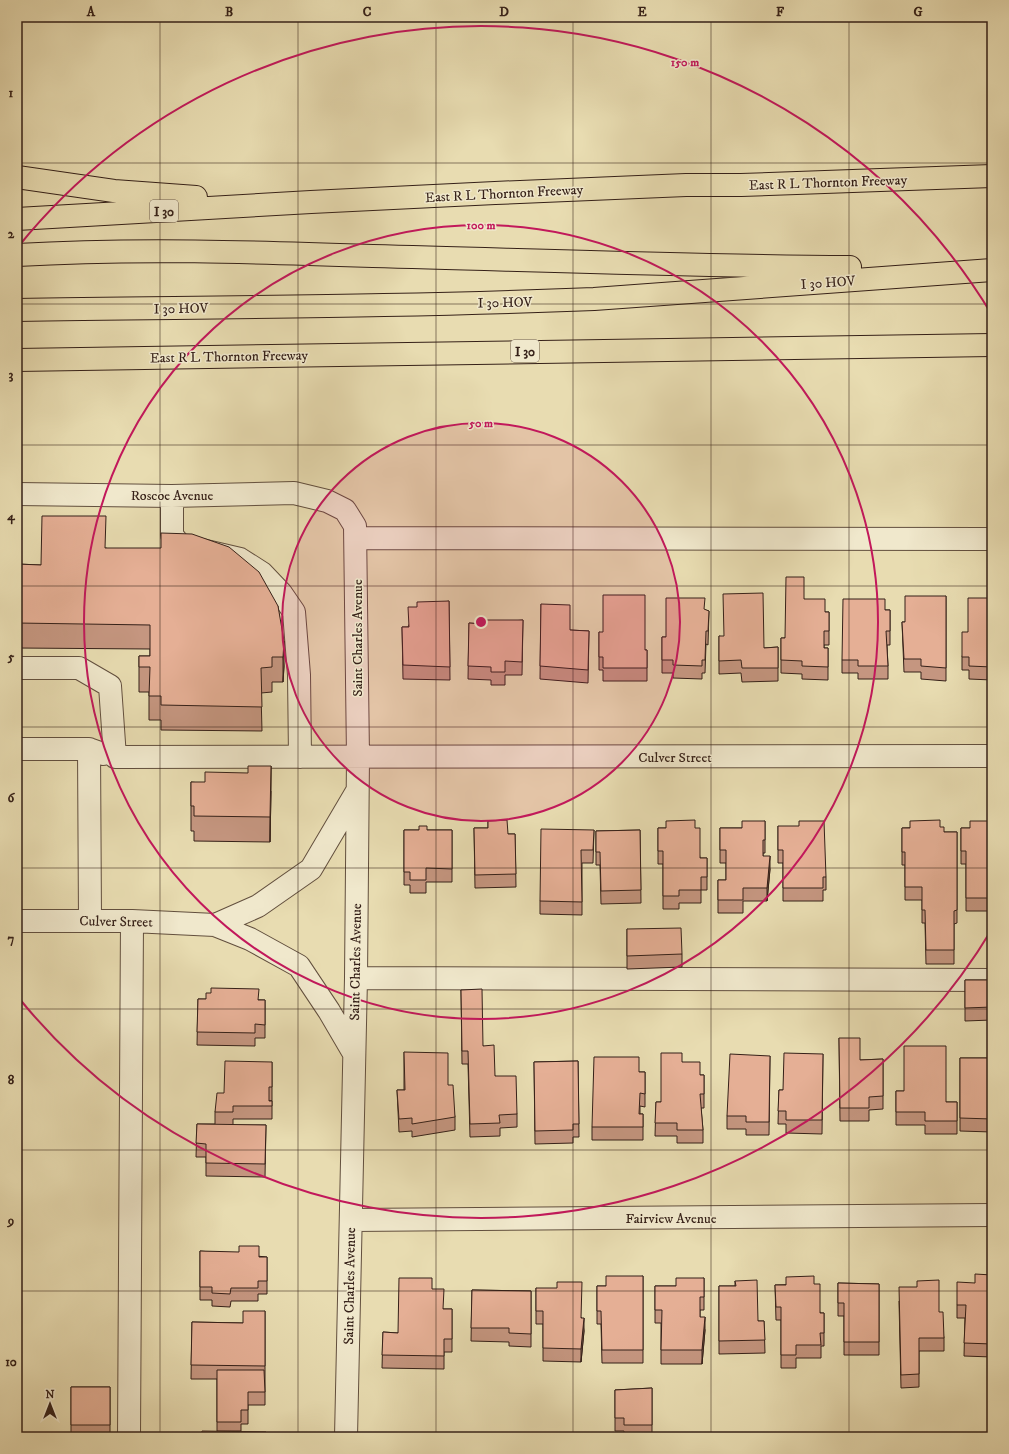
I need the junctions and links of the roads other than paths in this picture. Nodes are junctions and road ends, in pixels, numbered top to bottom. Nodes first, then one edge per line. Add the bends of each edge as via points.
1 (992, 176) edge
2 (17, 177) edge
3 (311, 202) junction
4 (17, 219) edge
5 (17, 255) edge
6 (992, 267) edge
7 (992, 270) edge
8 (17, 310) edge
9 (992, 345) edge
10 (59, 359) junction
11 (17, 360) edge
12 (17, 372) edge
13 (17, 494) edge
14 (172, 496) junction
15 (327, 501) joint
16 (356, 538) junction
17 (992, 539) edge
18 (17, 668) edge
19 (17, 749) edge
20 (88, 749) junction
21 (992, 756) edge
22 (115, 757) junction
23 (300, 757) junction
24 (358, 757) junction
25 (358, 789) junction
26 (90, 920) junction
27 (17, 921) edge
28 (132, 921) junction
29 (215, 925) junction
30 (356, 978) junction
31 (992, 980) edge
32 (354, 1052) junction
33 (992, 1215) edge
34 (350, 1220) junction
35 (129, 1437) edge
36 (346, 1437) edge

1 - 3 highway, East R L Thornton Freeway / I 30 via 678,185
2 - 3 highway via 114,191
3 - 4 highway, East R L Thornton Freeway / I 30
5 - 6 highway, I 30 HOV via 130,251 237,252 815,267
7 - 8 highway, I 30 HOV via 594,299
9 - 10 highway, East R L Thornton Freeway / I 30
10 - 11 highway, East R L Thornton Freeway / I 30
10 - 12 highway
13 - 14 street, Roscoe Avenue
14 - 15 street, Roscoe Avenue via 294,494
14 - 23 street via 172,535 180,545 240,559 262,573 281,593 294,612 299,675
15 - 16 street, Saint Charles Avenue via 345,510 355,526
16 - 17 street
16 - 24 street, Saint Charles Avenue
18 - 22 street via 79,668 110,686
19 - 20 street, Culver Street
20 - 22 street, Culver Street
20 - 26 street
21 - 24 street, Culver Street
22 - 23 street, Culver Street
23 - 24 street, Culver Street
24 - 25 street, Saint Charles Avenue
25 - 29 street via 311,869 258,906
25 - 30 street, Saint Charles Avenue
26 - 27 street, Culver Street
26 - 28 street, Culver Street
28 - 29 street, Culver Street
28 - 35 street
29 - 32 street via 250,939 299,966
30 - 31 street
30 - 32 street, Saint Charles Avenue
32 - 34 street, Saint Charles Avenue
33 - 34 street, Fairview Avenue
34 - 36 street, Saint Charles Avenue

